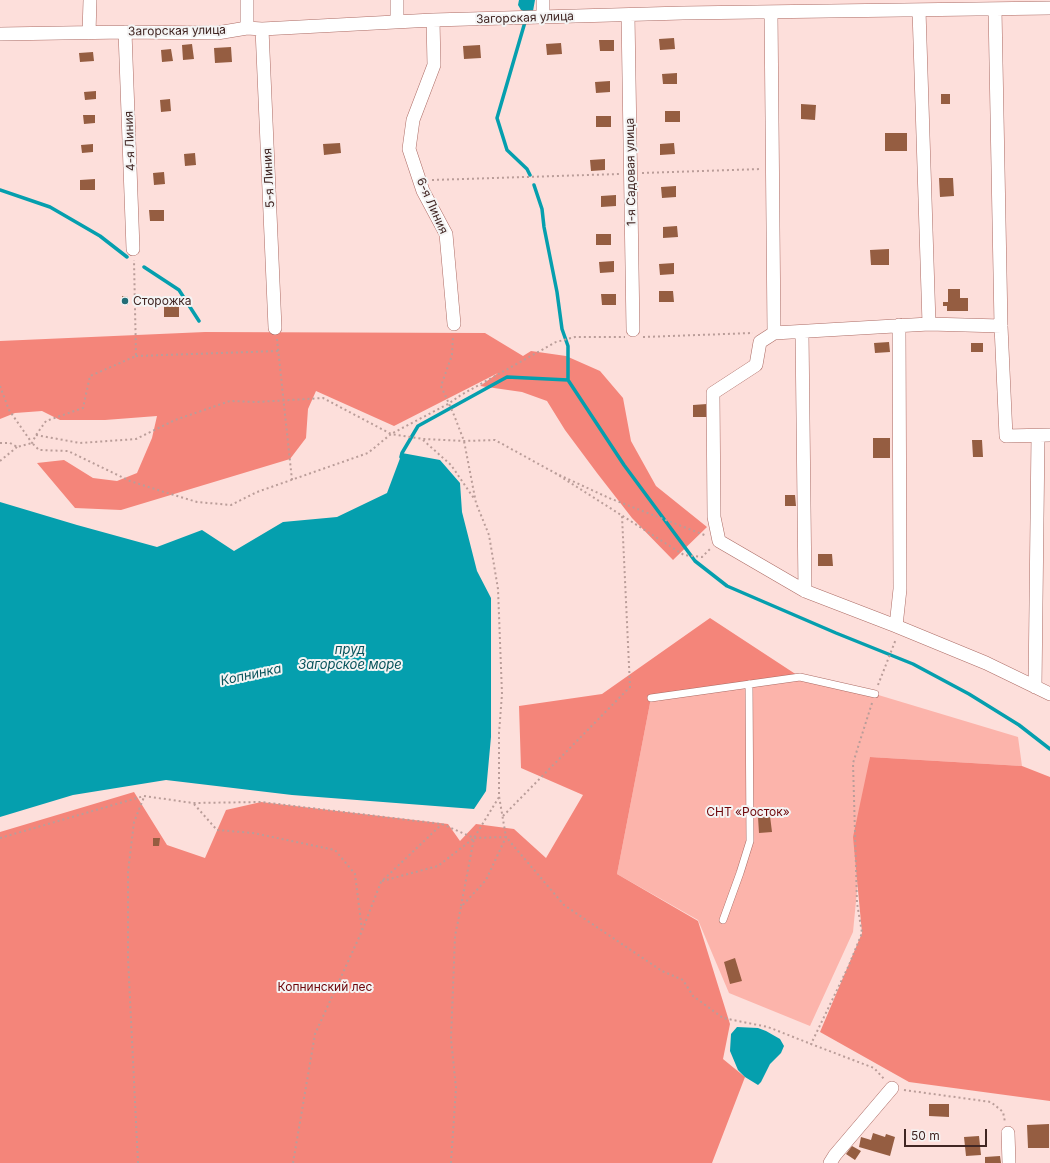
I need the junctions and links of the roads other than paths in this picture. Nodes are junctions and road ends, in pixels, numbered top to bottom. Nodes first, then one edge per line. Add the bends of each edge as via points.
1 (90, 0) edge
2 (247, 0) edge
3 (397, 0) edge
4 (543, 0) edge
5 (1009, 4) edge
6 (840, 5) edge
7 (1050, 8) edge
8 (995, 9) junction
9 (919, 10) junction
10 (771, 12) junction
11 (628, 15) junction
12 (543, 18) junction
13 (433, 20) junction
14 (396, 22) junction
15 (247, 28) junction
16 (262, 29) junction
17 (125, 32) junction
18 (89, 33) junction
19 (0, 34) edge
20 (133, 249) dead end
21 (454, 324) road end
22 (929, 324) junction
23 (899, 325) junction
24 (1001, 326) junction
25 (275, 328) road end
26 (802, 332) junction
27 (774, 333) junction
28 (633, 334) road end
29 (1044, 435) edge
30 (805, 591) junction
31 (896, 626) junction
32 (749, 684) junction
33 (1035, 687) junction
34 (875, 694) road end
35 (1050, 694) edge
36 (651, 698) dead end
37 (723, 920) dead end
38 (892, 1088) road end
39 (1008, 1133) road end
40 (830, 1163) edge
41 (1009, 1163) edge

1 - 18 street
2 - 15 street
3 - 14 street
4 - 12 street
5 - 7 street, Загорская улица
5 - 8 street, Загорская улица
6 - 9 street, Загорская улица
6 - 10 street, Загорская улица
8 - 9 street, Загорская улица
8 - 24 street
9 - 22 street
10 - 11 street, Загорская улица
10 - 27 street
11 - 12 street, Загорская улица
11 - 28 street, 1-я Садовая улица
12 - 13 street, Загорская улица
13 - 14 street, Загорская улица
13 - 21 street, 6-я Линия via 434,65 413,120 409,149 423,190 446,234
14 - 16 street, Загорская улица
15 - 16 street, Загорская улица
15 - 17 street, Загорская улица via 217,33
16 - 25 street, 5-я Линия
17 - 18 street, Загорская улица
17 - 20 street, 4-я Линия
18 - 19 street, Загорская улица
22 - 23 street
22 - 24 street
23 - 26 street
23 - 31 street via 900,589
24 - 29 street via 1006,436
26 - 27 street
26 - 30 street
27 - 30 street via 760,342 756,365 713,393 714,517 719,540
29 - 33 street
30 - 31 street
31 - 33 street via 986,663
32 - 34 lane via 800,677
32 - 36 lane
32 - 37 lane via 750,841
33 - 35 street
38 - 40 street
39 - 41 street

